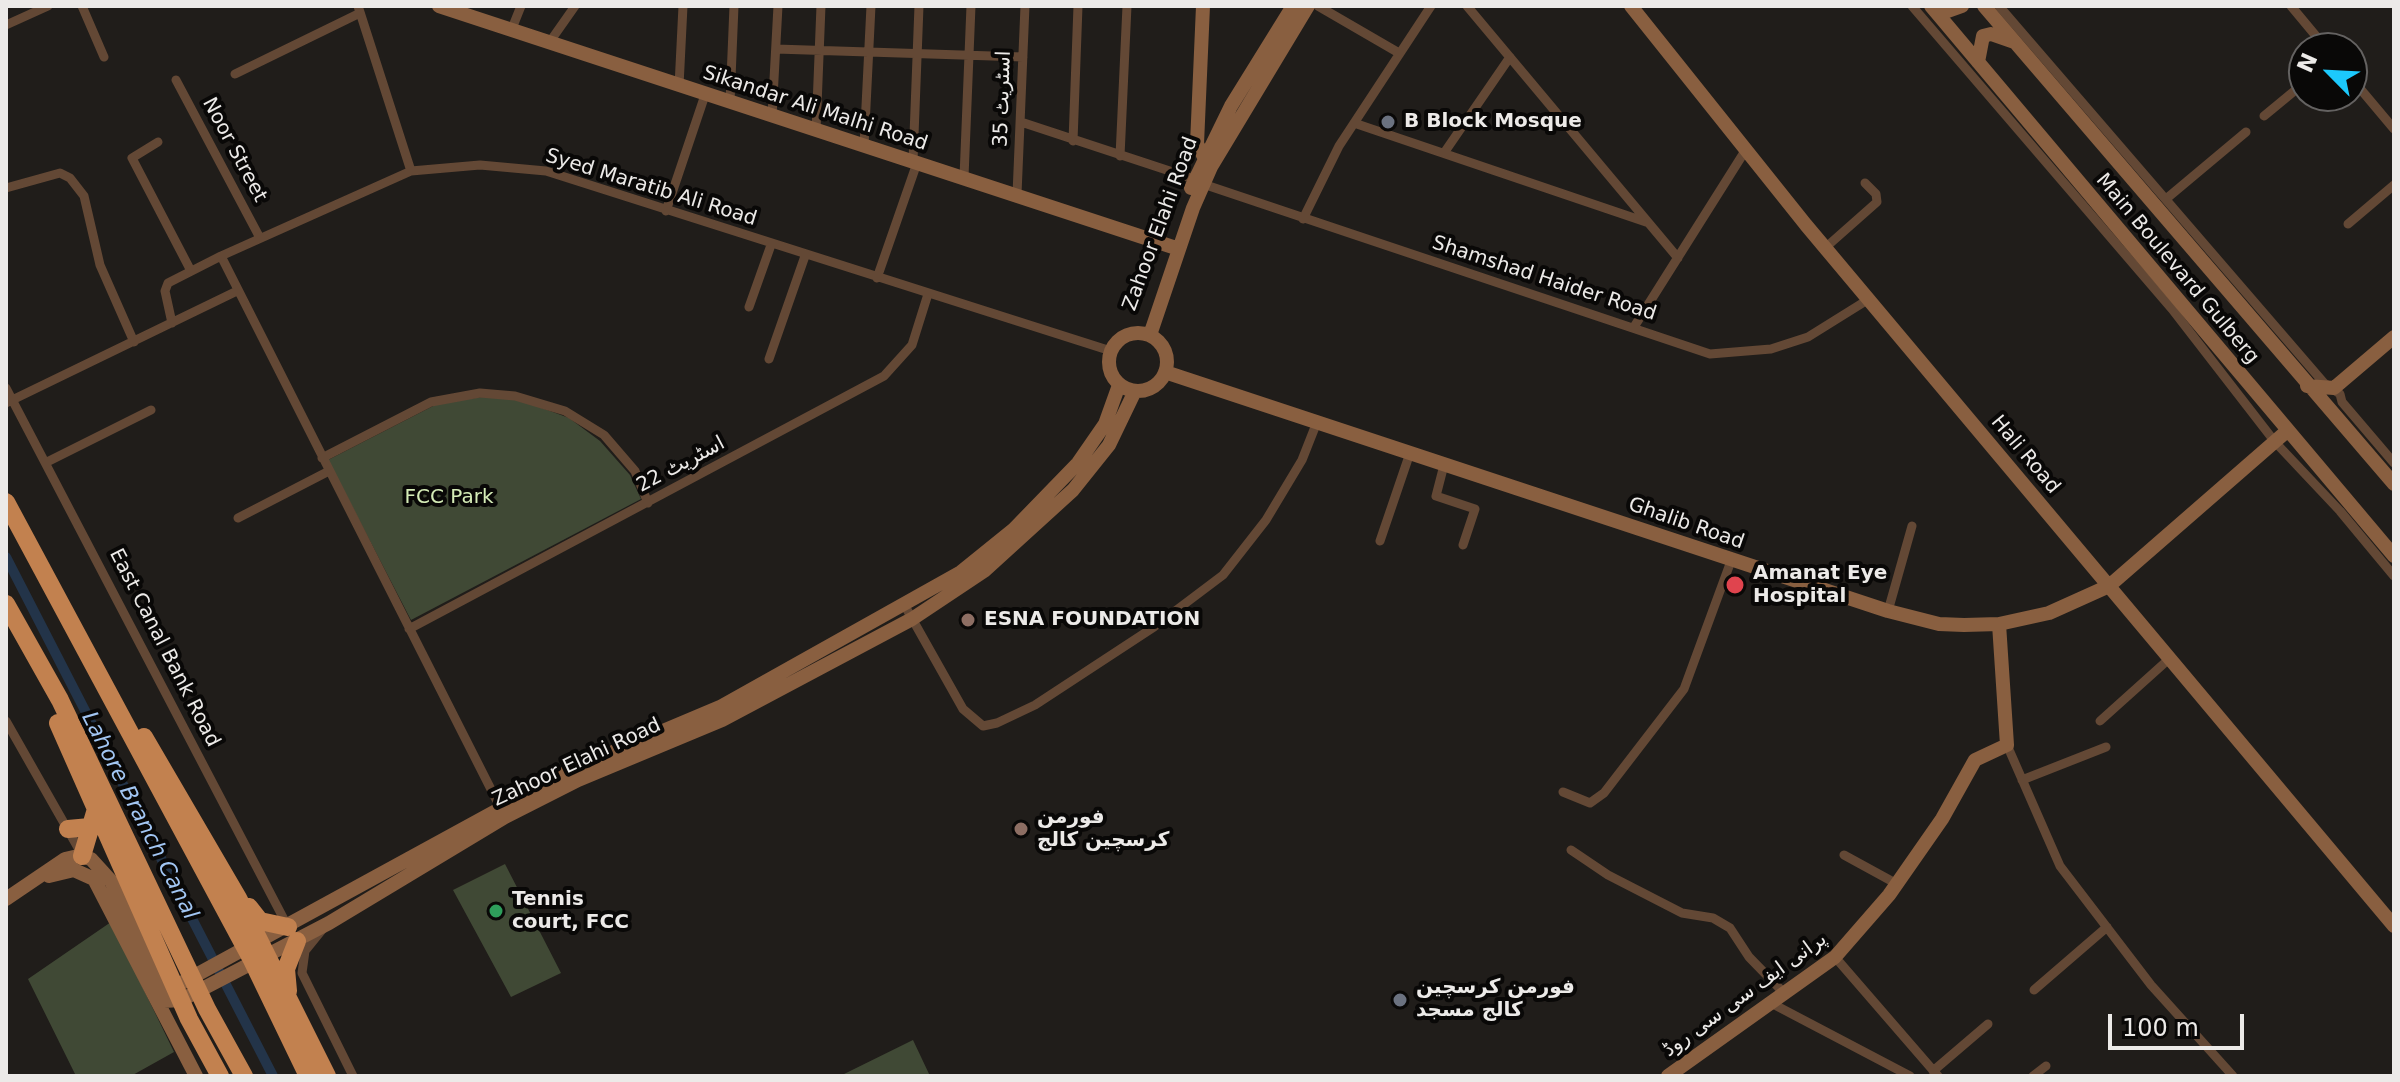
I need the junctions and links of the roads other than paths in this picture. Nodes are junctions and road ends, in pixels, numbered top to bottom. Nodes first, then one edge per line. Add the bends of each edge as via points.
1 (48, 6) edge
2 (82, 6) edge
3 (439, 6) edge
4 (521, 6) edge
5 (575, 6) edge
6 (683, 6) edge
7 (734, 6) edge
8 (778, 6) edge
9 (821, 6) edge
10 (871, 6) edge
11 (919, 6) edge
12 (971, 6) edge
13 (1025, 6) edge
14 (1078, 6) edge
15 (1127, 6) edge
16 (1203, 6) edge
17 (1293, 6) edge
18 (1308, 6) edge
19 (1318, 6) edge
20 (1431, 6) edge
21 (1467, 6) edge
22 (1631, 6) edge
23 (1912, 6) edge
24 (1932, 6) edge
25 (1962, 6) edge
26 (1984, 6) edge
27 (1999, 6) edge
28 (2291, 6) edge
29 (359, 9) edge
30 (6, 25) edge
31 (511, 31) junction
32 (2313, 32) edge
33 (549, 43) junction
34 (2016, 43) junction
35 (776, 49) junction
36 (819, 50) junction
37 (869, 52) junction
38 (1399, 53) junction
39 (917, 54) junction
40 (969, 55) junction
41 (104, 57) dead end
42 (1023, 57) junction
43 (1510, 57) junction
44 (1978, 62) junction
45 (235, 74) dead end
46 (176, 80) dead end
47 (679, 86) junction
48 (705, 95) junction
49 (2288, 96) edge
50 (2368, 98) edge
51 (730, 102) junction
52 (772, 116) junction
53 (2264, 116) dead end
54 (1021, 122) junction
55 (1354, 123) junction
56 (2394, 129) edge
57 (816, 131) junction
58 (2246, 132) dead end
59 (1073, 141) junction
60 (158, 142) dead end
61 (864, 146) junction
62 (1745, 151) junction
63 (1444, 153) junction
64 (1120, 156) junction
65 (1204, 157) junction
66 (915, 162) junction
67 (411, 171) junction
68 (964, 177) junction
69 (1198, 181) junction
70 (1865, 183) dead end
71 (2394, 185) edge
72 (6, 188) edge
73 (1017, 194) junction
74 (2166, 199) junction
75 (666, 211) junction
76 (1303, 219) junction
77 (1648, 223) junction
78 (2348, 224) dead end
79 (260, 238) junction
80 (771, 245) junction
81 (1175, 247) junction
82 (1825, 248) junction
83 (221, 256) junction
84 (805, 256) junction
85 (1678, 258) junction
86 (191, 271) junction
87 (877, 278) junction
88 (237, 291) junction
89 (928, 294) junction
90 (1869, 299) junction
91 (749, 307) dead end
92 (172, 323) junction
93 (1634, 327) junction
94 (1146, 334) junction
95 (2394, 337) edge
96 (134, 342) junction
97 (2394, 348) edge
98 (1111, 351) junction
99 (769, 359) dead end
100 (1165, 372) junction
101 (1119, 385) junction
102 (2307, 385) junction
103 (6, 388) edge
104 (1135, 391) junction
105 (2337, 391) junction
106 (9, 401) edge
107 (151, 410) dead end
108 (1317, 422) junction
109 (2287, 431) junction
110 (2275, 442) junction
111 (1410, 453) junction
112 (322, 458) junction
113 (47, 462) junction
114 (2394, 463) edge
115 (1444, 465) junction
116 (329, 471) junction
117 (2394, 484) edge
118 (6, 502) edge
119 (648, 503) junction
120 (238, 518) dead end
121 (1912, 526) dead end
122 (1380, 541) dead end
123 (1463, 545) dead end
124 (2394, 556) edge
125 (1731, 561) junction
126 (2394, 576) edge
127 (2109, 586) junction
128 (6, 604) edge
129 (1888, 611) junction
130 (909, 612) junction
131 (1999, 624) junction
132 (409, 629) junction
133 (78, 640) junction
134 (36, 659) junction
135 (2169, 659) junction
136 (6, 721) edge
137 (2100, 721) dead end
138 (2007, 745) junction
139 (2106, 747) dead end
140 (2022, 780) junction
141 (1563, 792) dead end
142 (503, 812) junction
143 (93, 818) junction
144 (68, 829) junction
145 (1571, 850) dead end
146 (1844, 855) dead end
147 (82, 856) junction
148 (30, 883) junction
149 (1897, 884) junction
150 (238, 898) junction
151 (6, 899) edge
152 (329, 923) junction
153 (2394, 926) edge
154 (2107, 927) junction
155 (293, 934) junction
156 (261, 951) junction
157 (1835, 957) junction
158 (2034, 990) dead end
159 (182, 991) junction
160 (1784, 993) junction
161 (288, 994) junction
162 (154, 995) junction
163 (1771, 1003) junction
164 (168, 1022) junction
165 (1988, 1024) dead end
166 (2046, 1066) dead end
167 (1935, 1073) edge
168 (196, 1076) edge
169 (220, 1076) edge
170 (244, 1076) edge
171 (308, 1076) edge
172 (327, 1076) edge
173 (353, 1076) edge
174 (1668, 1076) edge
175 (1910, 1076) edge
176 (2033, 1076) edge
177 (2233, 1076) edge

1 - 30 street
2 - 41 street
3 - 31 main road, Sikandar Ali Malhi Road
4 - 31 street
5 - 33 street
6 - 47 street
7 - 51 street
8 - 35 street
9 - 36 street
10 - 37 street
11 - 39 street
12 - 40 street
13 - 42 street, اسٹریٹ 35
14 - 59 street
15 - 64 street
16 - 65 main road via 1197,144
17 - 65 main road, Zahoor Elahi Road
18 - 69 main road, Zahoor Elahi Road
19 - 38 street
20 - 38 street
21 - 43 street
22 - 62 main road, Hali Road
23 - 110 street via 2172,309
24 - 25 main road via 1948,11
24 - 44 main road, Main Boulevard Gulberg
26 - 34 main road, Main Boulevard Gulberg
27 - 74 street
28 - 32 street
29 - 45 street
29 - 67 street
31 - 33 main road, Sikandar Ali Malhi Road
33 - 47 main road, Sikandar Ali Malhi Road
34 - 44 main road via 1983,36
34 - 102 main road, Main Boulevard Gulberg
35 - 36 street
35 - 52 street
36 - 37 street
36 - 57 street
37 - 39 street
37 - 61 street
38 - 55 street
39 - 40 street
39 - 66 street
40 - 42 street
40 - 68 street
42 - 54 street, اسٹریٹ 35
43 - 63 street
43 - 77 street
44 - 109 main road, Main Boulevard Gulberg
46 - 79 street, Noor Street
47 - 48 main road, Sikandar Ali Malhi Road
48 - 51 main road, Sikandar Ali Malhi Road
48 - 75 street
49 - 53 street
50 - 56 street
51 - 52 main road, Sikandar Ali Malhi Road
52 - 57 main road, Sikandar Ali Malhi Road
54 - 59 street, Shamshad Haider Road
54 - 73 street, اسٹریٹ 35
55 - 63 street
55 - 76 street
57 - 61 main road, Sikandar Ali Malhi Road
58 - 74 street
59 - 64 street, Shamshad Haider Road
60 - 86 street via 132,158
61 - 66 main road, Sikandar Ali Malhi Road
62 - 82 main road, Hali Road
62 - 85 street
63 - 77 street
64 - 69 street, Shamshad Haider Road
65 - 69 main road, Zahoor Elahi Road
66 - 68 main road, Sikandar Ali Malhi Road
66 - 87 street
67 - 75 street, Syed Maratib Ali Road via 480,165 546,171
67 - 79 street, Syed Maratib Ali Road
68 - 73 main road, Sikandar Ali Malhi Road
69 - 76 street, Shamshad Haider Road
69 - 81 main road, Zahoor Elahi Road
70 - 82 street via 1877,202
71 - 78 street
72 - 96 street via 60,173 70,178 84,196 100,265
73 - 81 main road, Sikandar Ali Malhi Road
74 - 105 street via 2324,383
75 - 80 street, Syed Maratib Ali Road
76 - 93 street, Shamshad Haider Road
77 - 85 street
79 - 83 street, Syed Maratib Ali Road
80 - 84 street, Syed Maratib Ali Road
80 - 91 street
81 - 94 main road, Zahoor Elahi Road
82 - 90 main road, Hali Road
83 - 86 street, Syed Maratib Ali Road
83 - 88 street
84 - 87 street, Syed Maratib Ali Road
84 - 99 street
85 - 93 street
86 - 92 street, Syed Maratib Ali Road via 168,283 165,291
87 - 89 street, Syed Maratib Ali Road
88 - 92 street
88 - 112 street
89 - 98 street, Syed Maratib Ali Road
89 - 119 street, اسٹریٹ 22 via 912,345 884,376
90 - 93 street, Shamshad Haider Road via 1808,337 1733,355 1710,354
90 - 127 main road, Hali Road
92 - 96 street
94 - 98 main road via 1123,336
94 - 100 main road via 1163,347
95 - 105 main road
96 - 106 street
97 - 105 main road
98 - 101 main road via 1110,369
100 - 104 main road via 1153,387
100 - 108 main road, Ghalib Road
101 - 104 main road
101 - 130 main road, Zahoor Elahi Road via 1105,424 1061,484 1013,530
102 - 105 main road
102 - 117 main road, Main Boulevard Gulberg
103 - 106 street, East Canal Bank Road
104 - 130 main road, Zahoor Elahi Road via 1109,445 1073,490 984,571
105 - 114 street
106 - 113 street, East Canal Bank Road
107 - 113 street
108 - 111 main road, Ghalib Road
108 - 130 street via 1302,460 1266,520 1223,575 1035,705 997,723 983,726 963,709
109 - 110 main road, Ghalib Road
109 - 124 main road, Main Boulevard Gulberg
110 - 126 street
110 - 127 main road, Ghalib Road
111 - 115 main road, Ghalib Road
111 - 122 street
112 - 116 street
112 - 119 street via 431,402 480,393 515,396 565,411 604,435 635,471
113 - 155 street, East Canal Bank Road
115 - 123 street via 1436,496 1475,509
115 - 125 main road, Ghalib Road
116 - 120 street
116 - 132 street
118 - 133 highway
119 - 132 street, اسٹریٹ 22
121 - 129 street
125 - 129 main road, Ghalib Road
125 - 141 street via 1684,689 1604,793 1590,803
127 - 131 main road, Ghalib Road via 2049,613
127 - 135 main road, Hali Road
128 - 134 highway
129 - 131 main road, Ghalib Road via 1939,624
130 - 142 main road, Zahoor Elahi Road via 722,720
131 - 138 main road
132 - 142 street
133 - 150 highway via 127,709
133 - 171 highway via 252,960
134 - 143 highway
134 - 170 highway
135 - 137 street
135 - 153 main road, Hali Road
136 - 144 street
138 - 140 street
138 - 149 main road, پرانی ایف سی سی روڈ via 1975,760
139 - 140 street
140 - 154 street via 2060,866
142 - 152 main road, Zahoor Elahi Road
142 - 155 main road, Zahoor Elahi Road
143 - 144 highway
143 - 147 highway
143 - 159 highway
144 - 147 street
145 - 160 street via 1682,913 1713,918 1730,928
146 - 149 street
147 - 148 main road via 57,863
147 - 159 main road via 111,881 160,984
148 - 151 main road
148 - 162 main road via 69,870 94,879
149 - 157 main road, پرانی ایف سی سی روڈ
150 - 155 highway via 260,921
150 - 156 highway
152 - 155 main road, Zahoor Elahi Road
152 - 173 street via 305,951 302,973
154 - 158 street
154 - 177 street
155 - 156 main road, Zahoor Elahi Road
155 - 161 highway via 286,969
156 - 159 main road, Zahoor Elahi Road
156 - 161 highway
157 - 160 main road, پرانی ایف سی سی روڈ
157 - 167 street
159 - 162 main road via 164,1001
159 - 164 main road
159 - 169 highway
160 - 163 main road, پرانی ایف سی سی روڈ
161 - 172 highway
162 - 164 main road
163 - 174 main road, پرانی ایف سی سی روڈ
163 - 175 street
164 - 168 main road
165 - 167 street
166 - 176 street

